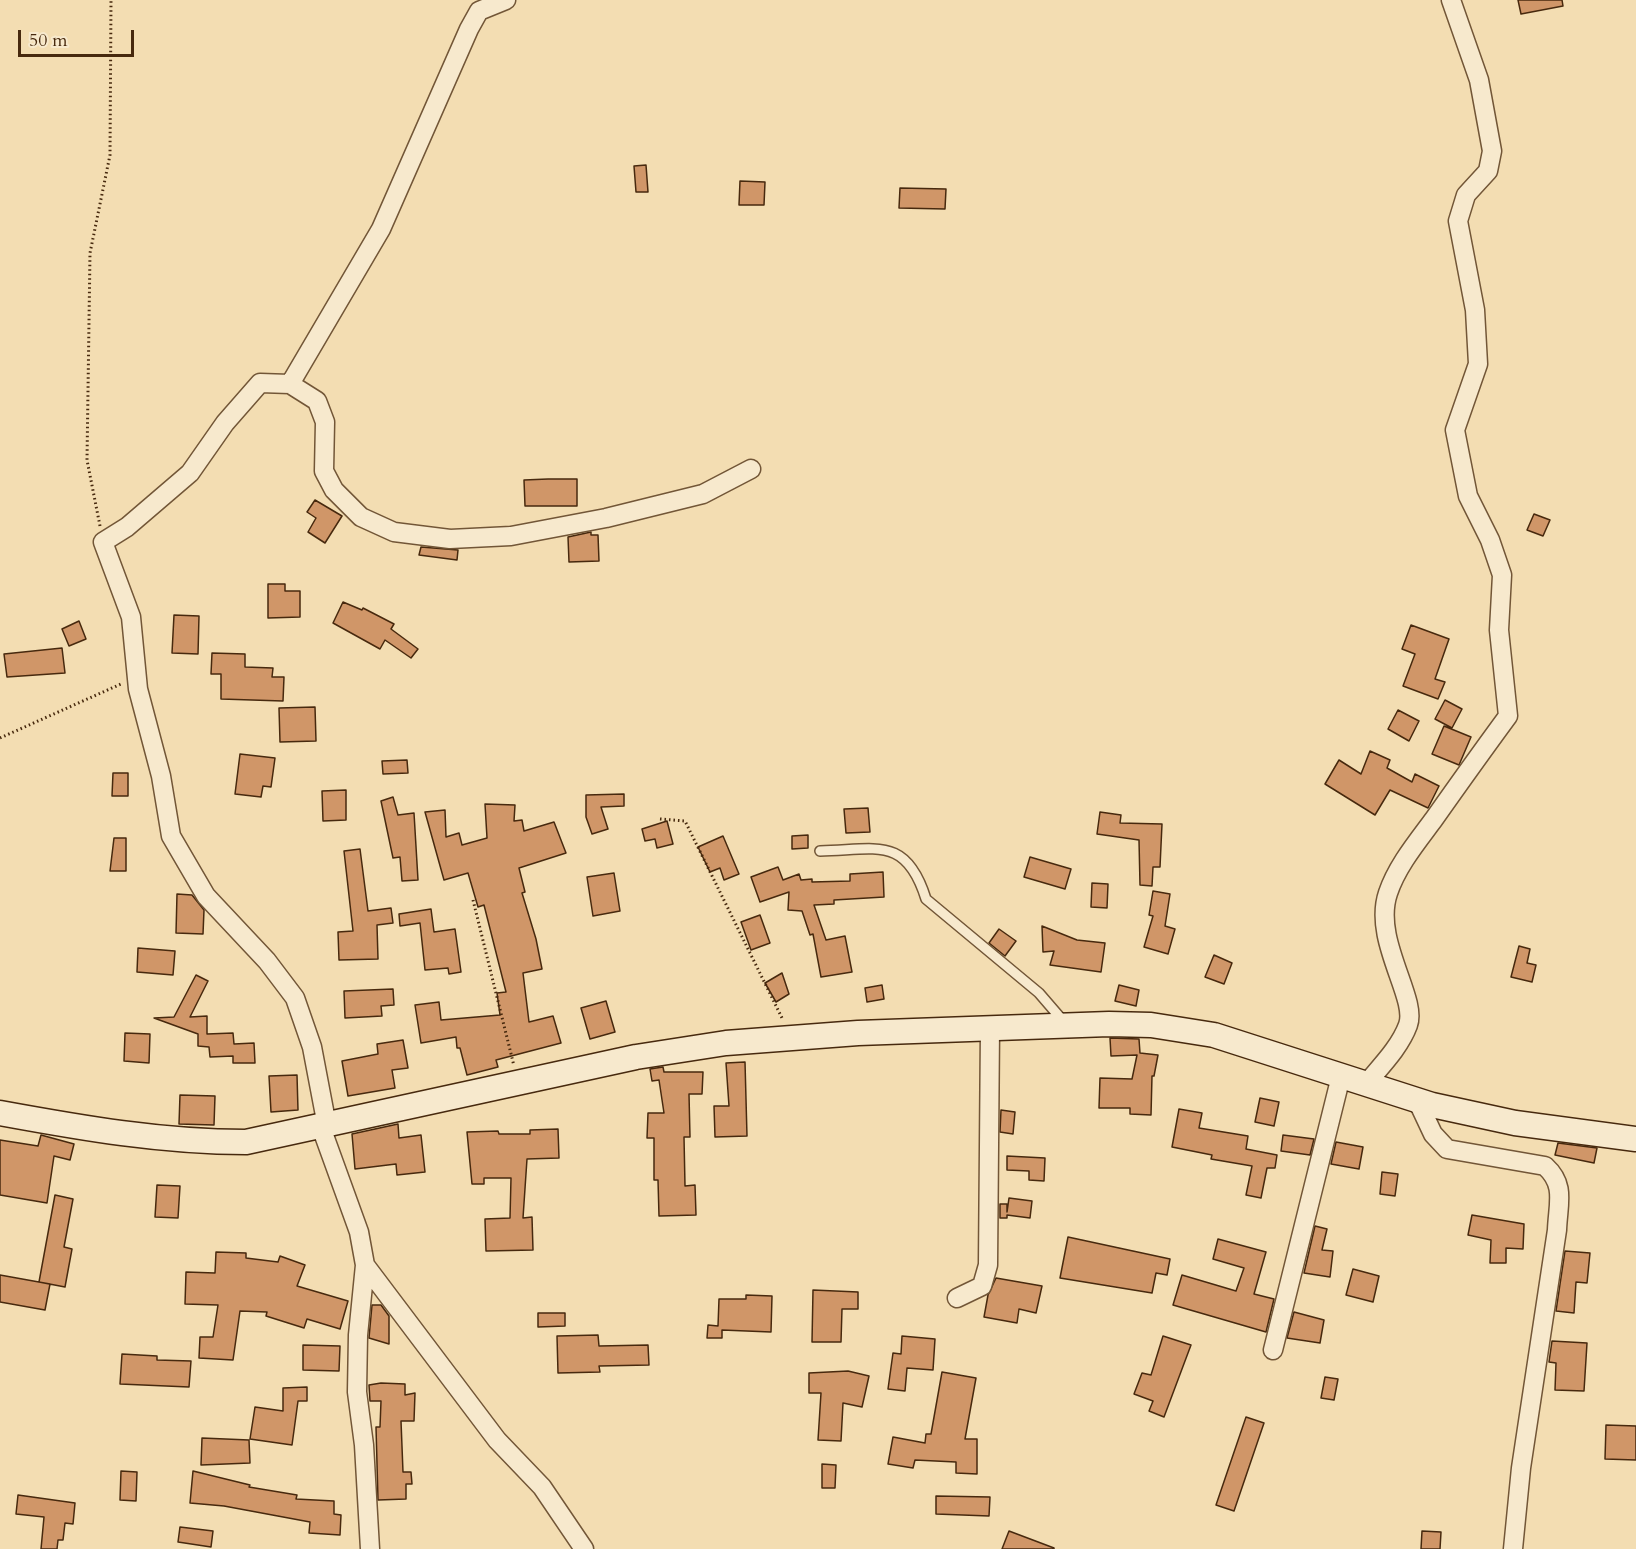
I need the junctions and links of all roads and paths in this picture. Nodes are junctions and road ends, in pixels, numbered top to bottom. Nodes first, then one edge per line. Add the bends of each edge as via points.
1 (111, 0) edge
2 (506, 0) edge
3 (1451, 0) edge
4 (290, 384) junction
5 (751, 469) dead end
6 (103, 542) junction
7 (137, 678) junction
8 (0, 738) edge
9 (660, 819) dead end
10 (820, 851) dead end
11 (473, 900) dead end
12 (1068, 1026) junction
13 (990, 1028) junction
14 (791, 1038) junction
15 (1341, 1076) junction
16 (518, 1082) junction
17 (1366, 1084) junction
18 (1417, 1100) junction
19 (0, 1113) edge
20 (324, 1126) junction
21 (1636, 1139) edge
22 (365, 1265) junction
23 (957, 1298) dead end
24 (1273, 1350) dead end
25 (370, 1549) edge
26 (584, 1549) edge
27 (1512, 1549) edge

1 - 6 path via 110,155 90,253 87,460
2 - 4 street via 479,11 381,229
3 - 17 street via 1479,80 1492,151 1488,171 1466,195 1458,221 1474,310 1478,364 1455,430 1468,496 1502,575 1499,630 1508,716 1407,856 1388,891 1383,914 1387,943 1410,1022
4 - 5 street via 317,400 325,422 324,471 334,490 362,517 394,532 450,539 511,536 703,494
4 - 6 street via 260,383 225,423 190,473 127,527
6 - 7 street via 131,617
7 - 8 path
7 - 20 street via 171,836 206,896 267,961 295,999 312,1047
9 - 14 path via 685,821
10 - 12 lane via 891,850 907,860 926,899 1039,993
11 - 16 path
12 - 13 main road
12 - 15 main road via 1151,1025 1214,1035
13 - 14 main road
13 - 23 street via 988,1265 982,1286
14 - 16 main road via 636,1057
15 - 17 main road
15 - 24 street
16 - 20 main road
17 - 18 main road
18 - 21 main road via 1515,1124
18 - 27 street via 1433,1134 1447,1149 1545,1166 1557,1177 1557,1230
19 - 20 main road via 106,1133 186,1142 246,1142
20 - 22 street via 359,1232
22 - 25 street via 357,1392
22 - 26 street via 496,1440 542,1487

